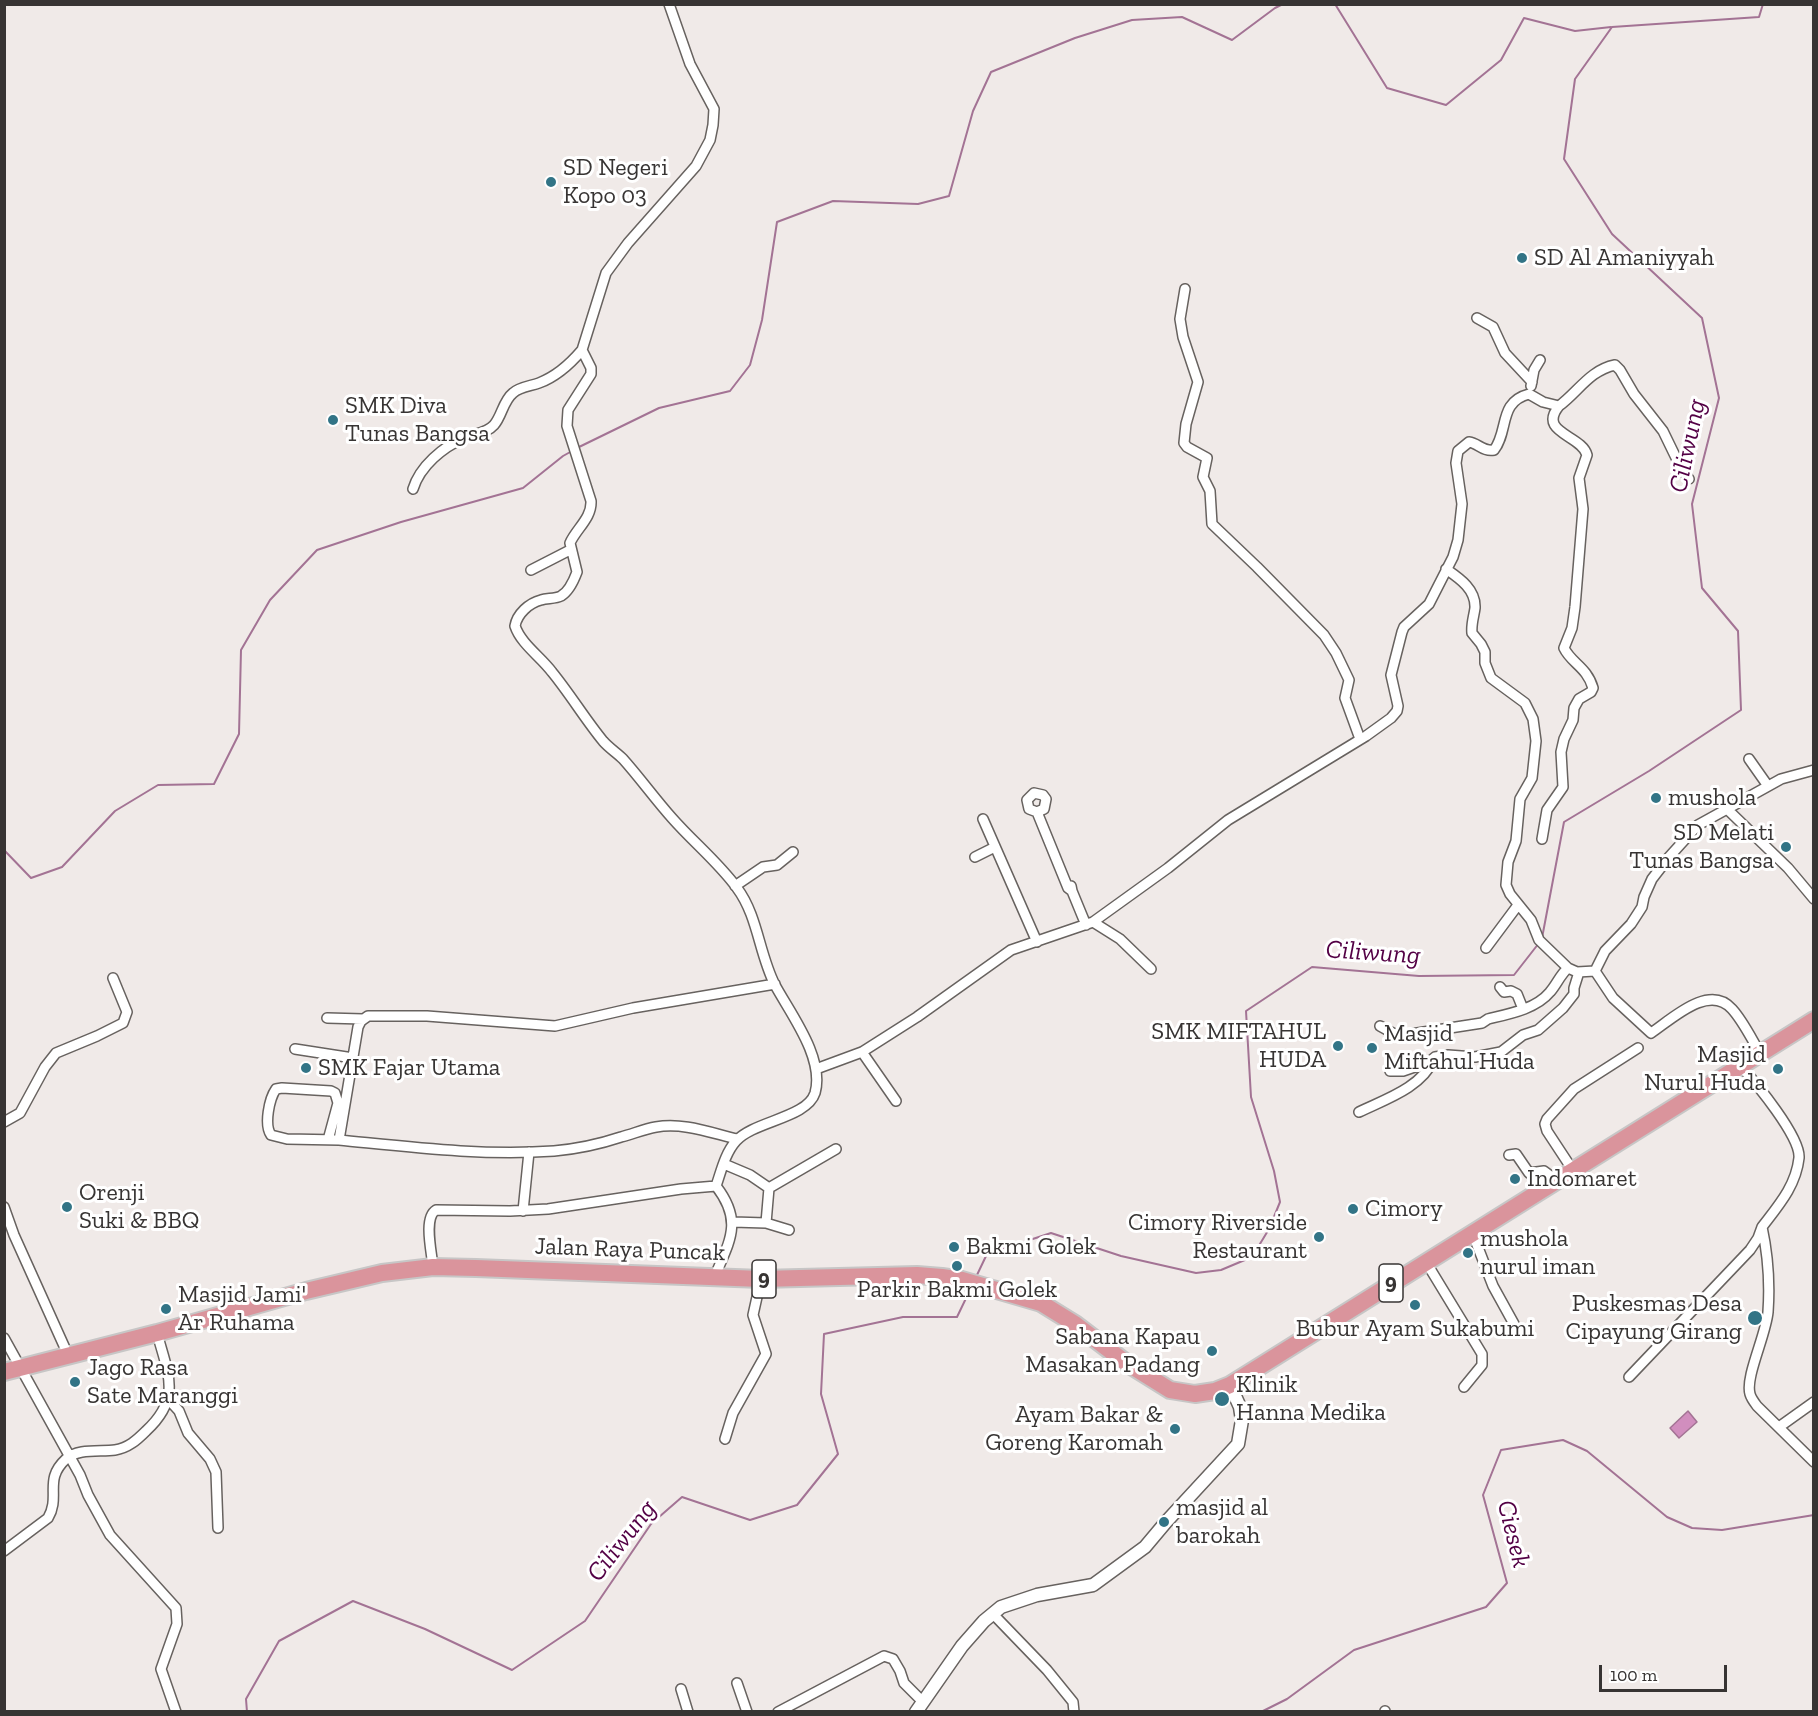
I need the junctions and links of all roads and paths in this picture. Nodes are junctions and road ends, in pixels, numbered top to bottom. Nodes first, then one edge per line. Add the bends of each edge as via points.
1 (669, 4) edge
2 (1185, 289) dead end
3 (1477, 318) dead end
4 (582, 350) junction
5 (1540, 360) dead end
6 (1532, 382) junction
7 (1529, 394) junction
8 (1559, 406) junction
9 (1689, 479) dead end
10 (413, 489) dead end
11 (570, 550) junction
12 (1446, 569) junction
13 (531, 570) dead end
14 (1360, 739) junction
15 (1749, 759) dead end
16 (1814, 770) edge
17 (1768, 786) junction
18 (1728, 809) junction
19 (1039, 812) dead end
20 (983, 819) dead end
21 (1542, 839) dead end
22 (995, 847) junction
23 (794, 852) dead end
24 (975, 857) dead end
25 (735, 886) junction
26 (1814, 898) edge
27 (1518, 905) junction
28 (1090, 923) junction
29 (1037, 942) junction
30 (1486, 948) dead end
31 (1568, 968) junction
32 (1151, 969) dead end
33 (1595, 971) junction
34 (1579, 972) junction
35 (113, 978) dead end
36 (775, 984) junction
37 (1500, 987) dead end
38 (1523, 1009) junction
39 (327, 1017) dead end
40 (363, 1019) junction
41 (1814, 1020) edge
42 (1380, 1026) dead end
43 (1638, 1048) dead end
44 (295, 1049) dead end
45 (861, 1052) junction
46 (1760, 1053) junction
47 (1435, 1057) junction
48 (353, 1058) junction
49 (1740, 1065) junction
50 (816, 1069) junction
51 (1390, 1071) dead end
52 (896, 1101) dead end
53 (1359, 1112) dead end
54 (4, 1122) edge
55 (737, 1139) junction
56 (328, 1140) junction
57 (339, 1140) junction
58 (836, 1149) dead end
59 (529, 1152) junction
60 (1509, 1155) dead end
61 (724, 1164) junction
62 (1572, 1169) junction
63 (1556, 1180) junction
64 (716, 1186) junction
65 (769, 1188) junction
66 (4, 1207) edge
67 (524, 1211) junction
68 (733, 1222) junction
69 (765, 1223) junction
70 (1762, 1227) junction
71 (789, 1230) dead end
72 (1472, 1232) junction
73 (1425, 1262) junction
74 (433, 1267) junction
75 (714, 1278) junction
76 (761, 1279) junction
77 (1514, 1324) dead end
78 (157, 1333) junction
79 (4, 1338) edge
80 (69, 1357) junction
81 (12, 1370) edge
82 (1629, 1377) dead end
83 (1230, 1385) junction
84 (1464, 1387) dead end
85 (169, 1400) junction
86 (1814, 1402) edge
87 (1779, 1427) junction
88 (725, 1438) dead end
89 (68, 1456) junction
90 (1814, 1462) edge
91 (218, 1528) dead end
92 (4, 1551) edge
93 (993, 1614) junction
94 (737, 1683) dead end
95 (681, 1689) dead end
96 (919, 1706) edge
97 (176, 1712) edge
98 (688, 1712) edge
99 (747, 1712) edge
100 (778, 1712) edge
101 (1074, 1712) edge

1 - 4 street via 690,64 712,104 712,134 696,166 606,273
2 - 14 street via 1180,319 1198,382 1184,443 1207,458 1203,477 1210,491 1212,524 1331,644 1349,680 1345,698
3 - 6 street via 1493,327 1505,353
4 - 10 street via 548,379 512,393 494,425 441,452 428,464
4 - 11 street via 591,371 567,413 567,423 591,506 571,539
5 - 6 street
6 - 7 street
7 - 8 street
7 - 12 street via 1518,399 1508,411 1494,450 1487,451 1468,442 1458,451 1462,504 1454,557
8 - 9 street via 1592,376 1615,365 1663,431
8 - 21 street via 1553,418 1558,430 1582,446 1587,455 1579,478 1583,509 1575,607 1564,648 1582,667 1593,688 1574,708 1561,752 1563,787 1547,810
11 - 13 street
11 - 25 street via 577,570 571,584 562,596 541,600 524,610 516,630 604,742
12 - 14 street via 1429,604 1402,632 1391,675 1397,711
12 - 27 street via 1474,596 1472,633 1485,652 1491,678 1525,703 1533,720 1536,741 1532,778 1517,808 1516,841 1506,875 1506,885
14 - 28 street via 1228,820
15 - 17 street
16 - 17 street
17 - 18 street
18 - 26 street
18 - 33 street via 1698,825 1669,857 1652,879 1631,924 1605,951
19 - 28 street
20 - 22 street
22 - 24 street
22 - 29 street
23 - 25 street
25 - 36 street via 749,911
27 - 30 street
27 - 31 street via 1531,920 1539,939
28 - 29 street
28 - 32 street via 1120,939
29 - 45 street via 1011,950
31 - 34 street
31 - 38 street via 1543,998
33 - 34 street
33 - 46 street via 1613,998 1651,1033 1691,1005 1716,1000 1734,1011
34 - 47 street via 1574,994 1563,1008 1538,1030 1523,1035 1501,1052
35 - 54 street via 127,1012 123,1023 56,1053 20,1113
36 - 40 street via 644,1006 561,1026 427,1016
36 - 50 street via 797,1021
37 - 38 street via 1504,992 1517,994
38 - 42 street via 1482,1023 1398,1036
39 - 40 street
40 - 48 street
41 - 46 highway, Jalan Raya Puncak / 9
43 - 62 street via 1574,1089 1546,1119 1547,1131
44 - 48 street
45 - 50 street
45 - 52 street
46 - 49 highway, Jalan Raya Puncak / 9
47 - 51 street via 1403,1071
47 - 53 street via 1429,1071 1414,1084
48 - 57 street
49 - 62 highway, Jalan Raya Puncak / 9
49 - 70 street via 1775,1108 1798,1149 1788,1191
50 - 55 street via 816,1089 810,1102
55 - 59 street via 664,1126 579,1147
55 - 61 street
56 - 56 street via 271,1135 267,1128 276,1089 334,1093 338,1103
56 - 57 street
57 - 59 street via 473,1152
58 - 65 street
59 - 67 street
60 - 63 street via 1516,1154 1529,1173 1544,1172
61 - 64 street
61 - 65 street
62 - 63 highway, Jalan Raya Puncak / 9
63 - 72 highway, Jalan Raya Puncak / 9
64 - 67 street
64 - 68 street
65 - 69 street
66 - 80 street
67 - 74 street via 434,1211 429,1224
68 - 69 street
68 - 75 street
69 - 71 street
70 - 82 street via 1750,1250
70 - 87 street via 1768,1268 1768,1312 1749,1387 1757,1406
72 - 73 highway, Jalan Raya Puncak / 9
72 - 77 street via 1493,1286
73 - 83 highway, Jalan Raya Puncak / 9
73 - 84 street via 1482,1354 1482,1365
74 - 75 highway, Jalan Raya Puncak / 9
74 - 78 highway, Jalan Raya Puncak / 9 via 381,1273
75 - 76 highway, Jalan Raya Puncak / 9
76 - 83 highway, Jalan Raya Puncak / 9 via 917,1275 962,1280 1041,1303 1170,1390 1195,1394
76 - 88 street via 753,1315 766,1354 733,1413
78 - 80 highway, Jalan Raya Puncak / 9
78 - 85 street via 169,1379
79 - 81 street
80 - 81 highway, Jalan Raya Puncak / 9
81 - 89 street
83 - 93 street via 1242,1420 1238,1444 1145,1547 1093,1585 1037,1595
85 - 89 street via 135,1442 118,1450
85 - 91 street via 180,1411 188,1433 210,1458 216,1472
86 - 87 street
87 - 90 street
89 - 92 street via 54,1473 52,1512 48,1518
89 - 97 street via 110,1536 176,1608 177,1624 161,1669
93 - 96 street via 962,1646
93 - 101 street via 1067,1694
94 - 99 street
95 - 98 street
96 - 100 street via 893,1659 884,1656

